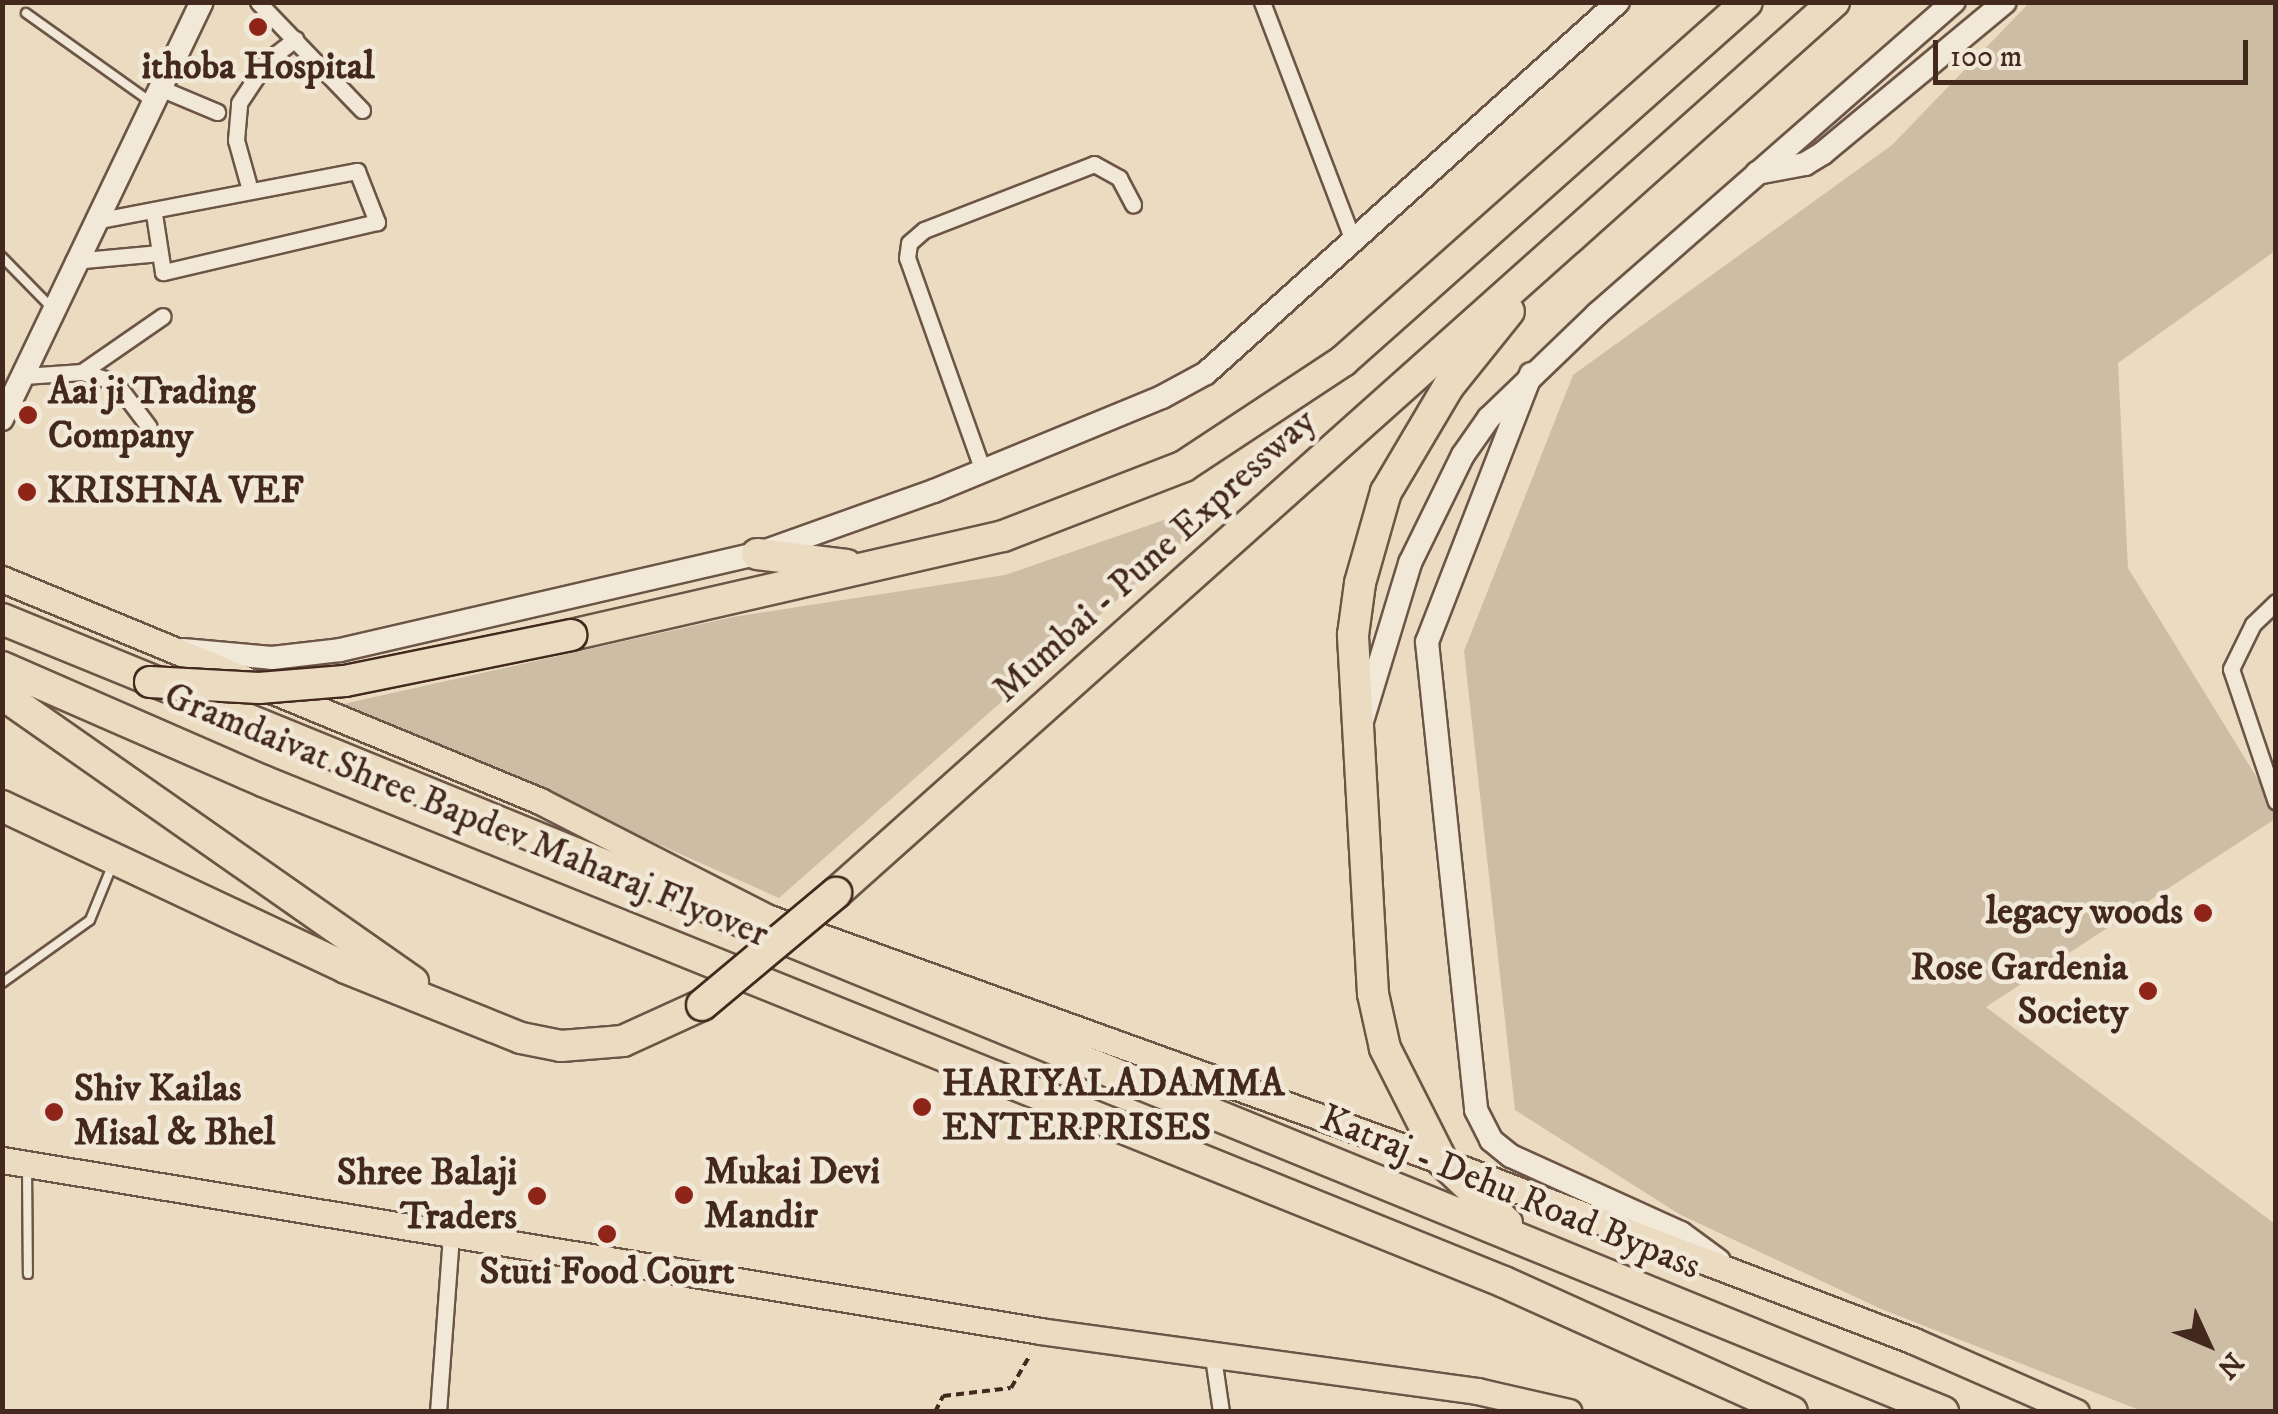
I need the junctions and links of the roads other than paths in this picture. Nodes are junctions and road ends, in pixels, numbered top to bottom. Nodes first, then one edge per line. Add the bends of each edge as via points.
1 (202, 2) edge
2 (258, 2) edge
3 (1262, 2) edge
4 (1618, 2) edge
5 (1747, 2) edge
6 (1834, 2) edge
7 (1954, 2) edge
8 (2005, 2) edge
9 (26, 14) dead end
10 (295, 39) junction
11 (156, 96) junction
12 (362, 110) dead end
13 (217, 112) dead end
14 (1756, 173) junction
15 (248, 182) dead end
16 (1133, 204) dead end
17 (154, 214) junction
18 (95, 221) junction
19 (1353, 240) junction
20 (1557, 250) junction
21 (160, 253) junction
22 (2, 256) edge
23 (74, 261) junction
24 (52, 308) junction
25 (163, 316) dead end
26 (82, 372) junction
27 (1531, 374) junction
28 (24, 376) junction
29 (2, 419) edge
30 (149, 426) dead end
31 (982, 471) junction
32 (758, 554) junction
33 (869, 568) junction
34 (2, 580) edge
35 (2276, 602) edge
36 (2, 619) edge
37 (174, 649) junction
38 (2, 667) edge
39 (150, 682) junction
40 (2, 694) edge
41 (1359, 734) junction
42 (2276, 802) edge
43 (2, 806) edge
44 (116, 858) junction
45 (772, 928) junction
46 (2, 982) edge
47 (476, 1020) junction
48 (1442, 1161) junction
49 (15, 1162) edge
50 (450, 1236) junction
51 (1538, 1247) junction
52 (1734, 1272) junction
53 (28, 1274) dead end
54 (1212, 1357) junction
55 (438, 1412) edge
56 (1221, 1412) edge
57 (1569, 1412) edge
58 (1792, 1412) edge
59 (1943, 1412) edge
60 (2076, 1412) edge

1 - 11 street
2 - 10 street
3 - 19 street
4 - 19 street
5 - 33 highway, Mumbai - Pune Expressway via 1343,361 1247,430 1184,466 1002,536
6 - 20 highway, Mumbai - Pune Expressway
7 - 14 street
8 - 14 street via 1823,153 1805,164
9 - 11 lane
10 - 12 street
10 - 15 street via 268,62 239,103 236,140
11 - 13 street
11 - 18 street
14 - 27 street
16 - 31 street via 1119,178 1094,164 924,230 910,243 908,258
17 - 18 street
17 - 21 street
17 - 21 street via 356,172 377,222 164,272
18 - 23 street
19 - 31 street via 1206,373
20 - 41 highway via 1448,387 1386,492 1371,532 1353,635
20 - 47 highway, Mumbai - Pune Expressway, bridge via 702,1004 641,1035 582,1046 541,1042
21 - 23 street
22 - 24 lane
23 - 24 street
24 - 28 street
25 - 26 street
26 - 28 street
26 - 30 street via 115,382
27 - 41 street via 1489,418 1442,494 1393,608
27 - 52 street via 1427,642 1476,1110 1492,1140 1511,1156 1681,1233
28 - 29 street
31 - 32 street
32 - 33 highway
32 - 37 street via 340,650 272,658
33 - 39 highway, Mumbai - Pune Expressway, bridge via 345,681 259,688
34 - 37 main road
35 - 42 street via 2253,624 2231,669
36 - 39 highway, Gramdaivat Shree Bapdev Maharaj Flyover
37 - 45 main road via 540,801
38 - 58 highway, Gramdaivat Shree Bapdev Maharaj Flyover via 263,781 1516,1287
39 - 45 highway, Gramdaivat Shree Bapdev Maharaj Flyover
40 - 47 highway
41 - 48 highway via 1373,994 1396,1076
43 - 44 highway
44 - 46 lane via 90,920
44 - 47 highway via 346,968
45 - 48 main road
45 - 51 highway, Katraj - Dehu Road Bypass
48 - 51 highway via 1480,1203
48 - 52 main road
49 - 50 main road
49 - 53 lane
50 - 54 main road
50 - 55 street
51 - 59 highway, Katraj - Dehu Road Bypass
52 - 60 main road
54 - 56 street
54 - 57 main road via 1407,1380

